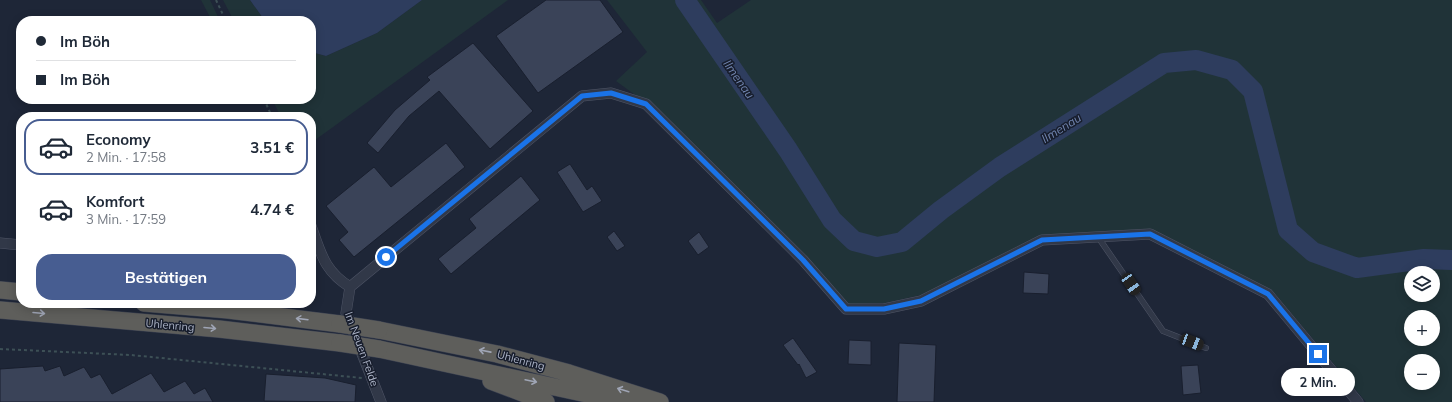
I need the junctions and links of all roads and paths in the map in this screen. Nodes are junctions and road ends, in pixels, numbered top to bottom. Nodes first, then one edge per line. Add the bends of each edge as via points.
1 (216, 0) edge
2 (224, 16) edge
3 (1098, 237) junction
4 (316, 239) edge
5 (0, 243) edge
6 (16, 245) edge
7 (0, 290) edge
8 (349, 291) junction
9 (16, 292) edge
10 (204, 308) edge
11 (0, 310) edge
12 (1206, 348) dead end
13 (0, 349) edge
14 (411, 355) junction
15 (374, 385) junction
16 (381, 402) edge
17 (546, 402) edge
18 (624, 402) edge
19 (660, 402) edge
20 (1358, 402) edge

1 - 2 path
3 - 8 street via 1042,240 921,301 884,309 846,309 803,260 646,104 611,93 582,96
3 - 12 lane via 1164,331
3 - 20 street via 1150,234 1268,294
4 - 8 street via 326,266
5 - 6 street
7 - 9 highway
8 - 15 street, Im Neuen Felde via 346,313
19 -> 10 highway, Uhlenring, bridge via 569,373 497,354 379,330
11 -> 14 highway, Uhlenring, bridge via 219,329 340,343
13 - 15 path via 131,355 363,378
14 - 17 highway via 498,383
14 -> 18 highway
15 - 16 street, Im Neuen Felde

